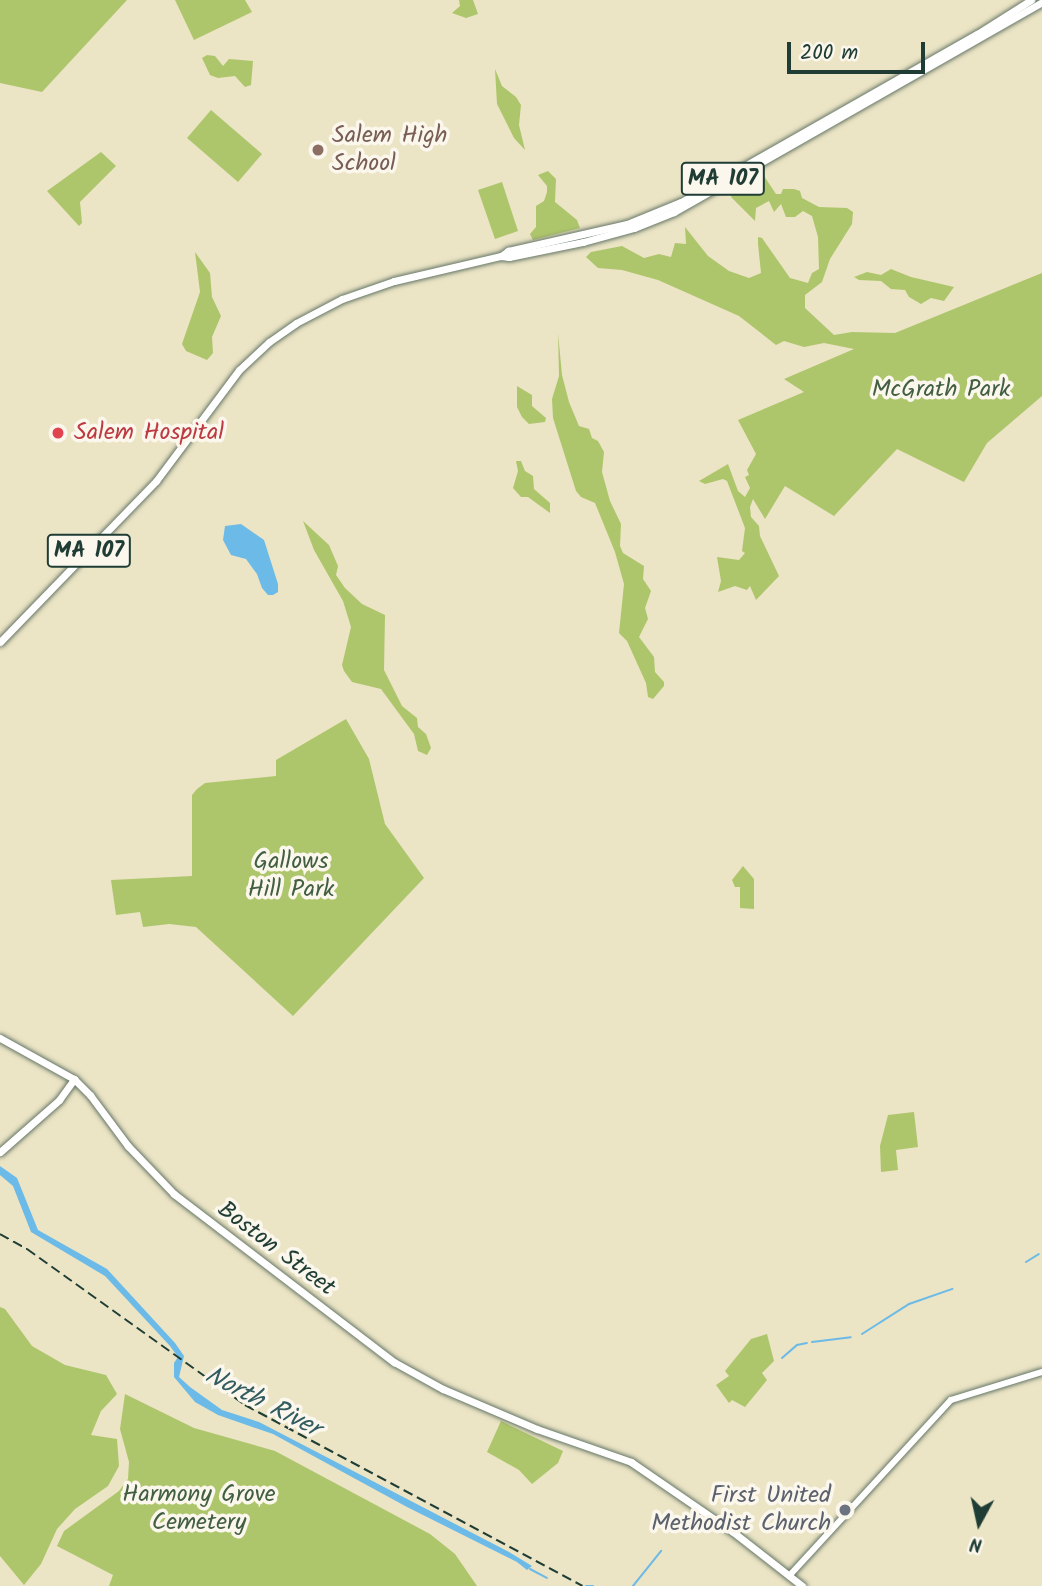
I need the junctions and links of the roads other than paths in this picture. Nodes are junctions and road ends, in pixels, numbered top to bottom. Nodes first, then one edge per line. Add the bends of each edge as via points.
1 (1031, 0) edge
2 (1042, 2) edge
3 (501, 256) junction
4 (0, 642) edge
5 (0, 1038) edge
6 (74, 1079) junction
7 (0, 1152) edge
8 (1042, 1372) edge
9 (789, 1576) junction
10 (802, 1586) edge

1 - 3 main road, MA 107 via 681,202 627,224
2 - 3 main road, MA 107 via 674,212 603,237
3 - 4 main road, MA 107 via 356,293 313,313 269,342 222,390 156,482
5 - 6 main road, Boston Street
6 - 7 main road via 59,1100
6 - 9 main road, Boston Street via 167,1188 378,1351 434,1384 565,1441 632,1462
8 - 9 main road via 951,1400
9 - 10 main road, Boston Street

